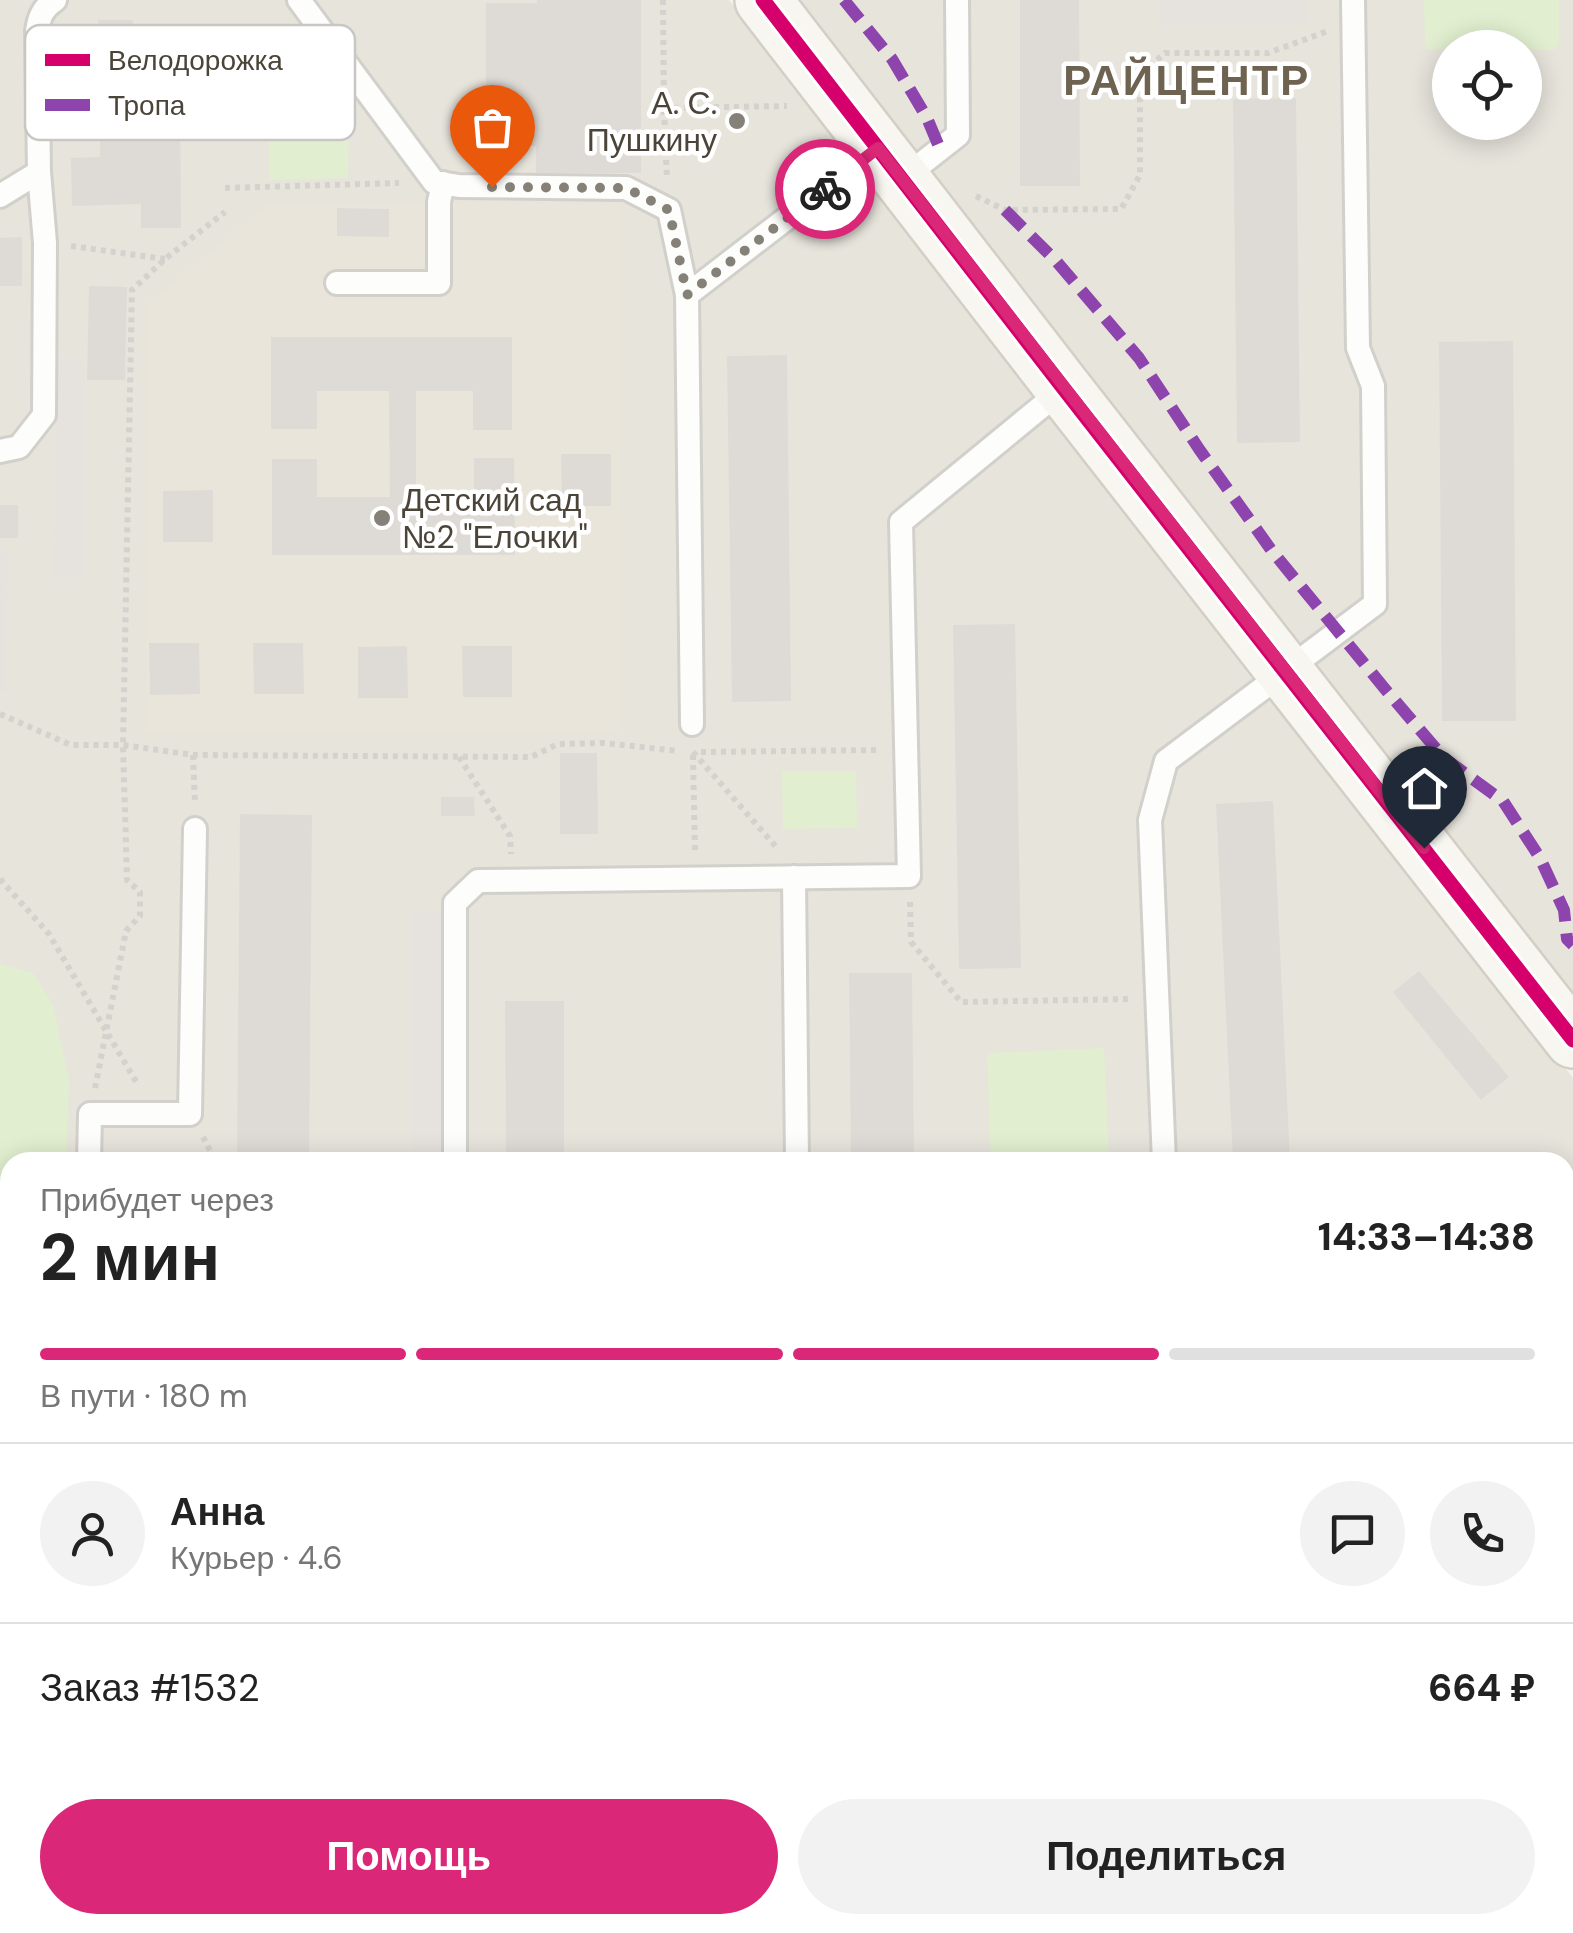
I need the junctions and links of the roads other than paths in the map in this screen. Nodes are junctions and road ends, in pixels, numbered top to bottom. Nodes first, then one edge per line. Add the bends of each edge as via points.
1 (54, 0) edge
2 (299, 0) edge
3 (764, 0) edge
4 (956, 0) edge
5 (1353, 11) edge
6 (38, 25) edge
7 (318, 25) edge
8 (355, 74) edge
9 (39, 140) edge
10 (906, 159) junction
11 (39, 172) junction
12 (438, 183) junction
13 (0, 196) edge
14 (337, 283) dead end
15 (687, 295) junction
16 (1064, 389) junction
17 (0, 451) edge
18 (1285, 671) junction
19 (692, 724) road end
20 (196, 829) road end
21 (794, 877) junction
22 (1573, 1040) edge
23 (88, 1152) edge
24 (455, 1152) edge
25 (796, 1152) edge
26 (1164, 1152) edge

1 - 6 lane
2 - 7 lane
3 - 10 street
4 - 10 lane via 958,135
5 - 18 lane via 1358,348 1373,386 1375,604
8 - 12 lane
9 - 11 lane
10 - 15 lane
10 - 16 street
11 - 13 lane
11 - 17 lane via 44,415 19,447
12 - 14 lane via 439,282
12 - 15 lane via 626,188 669,210
15 - 19 lane
16 - 18 street
16 - 21 lane via 902,522 909,876
18 - 22 street
18 - 26 lane via 1166,761 1150,820
20 - 23 lane via 190,1114 90,1114
21 - 24 lane via 478,881 455,904
21 - 25 lane

